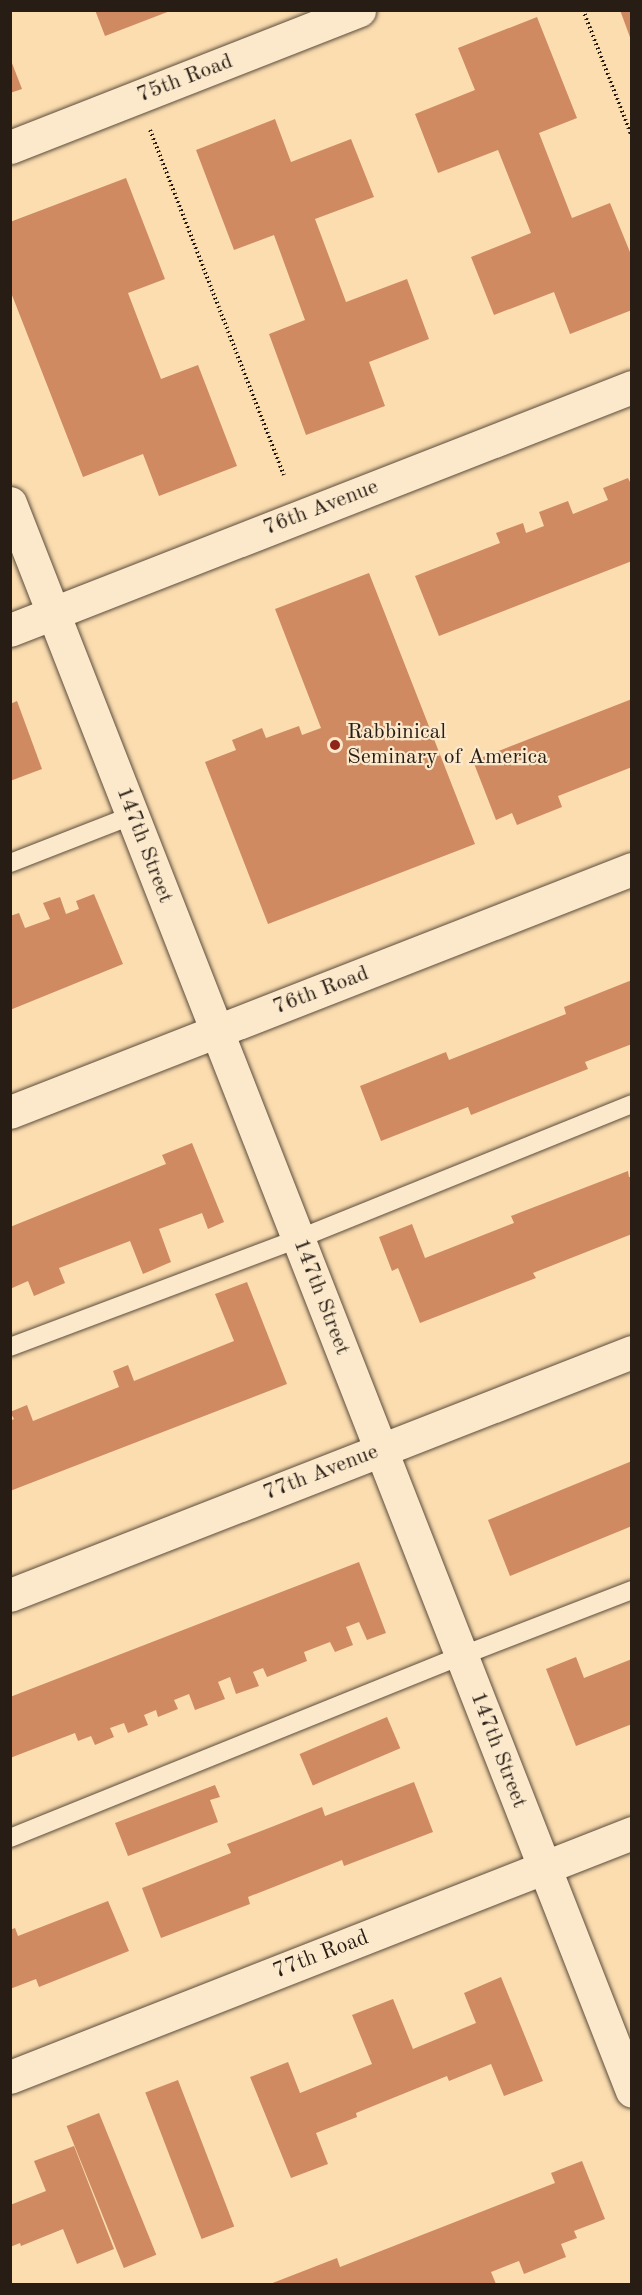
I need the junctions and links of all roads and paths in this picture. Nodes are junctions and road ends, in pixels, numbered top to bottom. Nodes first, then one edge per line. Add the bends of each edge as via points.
1 (359, 10) edge
2 (582, 10) edge
3 (150, 129) dead end
4 (632, 137) edge
5 (10, 147) edge
6 (632, 387) edge
7 (284, 475) dead end
8 (10, 503) edge
9 (53, 613) junction
10 (10, 630) edge
11 (132, 815) junction
12 (10, 863) edge
13 (632, 869) edge
14 (217, 1031) junction
15 (632, 1104) edge
16 (10, 1112) edge
17 (298, 1239) junction
18 (10, 1347) edge
19 (632, 1352) edge
20 (381, 1450) junction
21 (632, 1590) edge
22 (10, 1595) edge
23 (461, 1656) junction
24 (632, 1833) edge
25 (10, 1838) edge
26 (544, 1867) junction
27 (10, 2077) edge
28 (632, 2091) edge

1 - 5 street, 75th Road
2 - 4 path
3 - 7 path
6 - 9 street, 76th Avenue
8 - 9 street, 147th Street
9 - 10 street, 76th Avenue
9 - 11 street, 147th Street
11 - 12 lane
11 - 14 street, 147th Street
13 - 14 street, 76th Road
14 - 16 street, 76th Road
14 - 17 street, 147th Street
15 - 17 lane
17 - 18 lane
17 - 20 street, 147th Street
19 - 20 street, 77th Avenue
20 - 22 street, 77th Avenue
20 - 23 street, 147th Street
21 - 23 lane
23 - 25 lane
23 - 26 street, 147th Street
24 - 26 street, 77th Road
26 - 27 street, 77th Road
26 - 28 street, 147th Street

